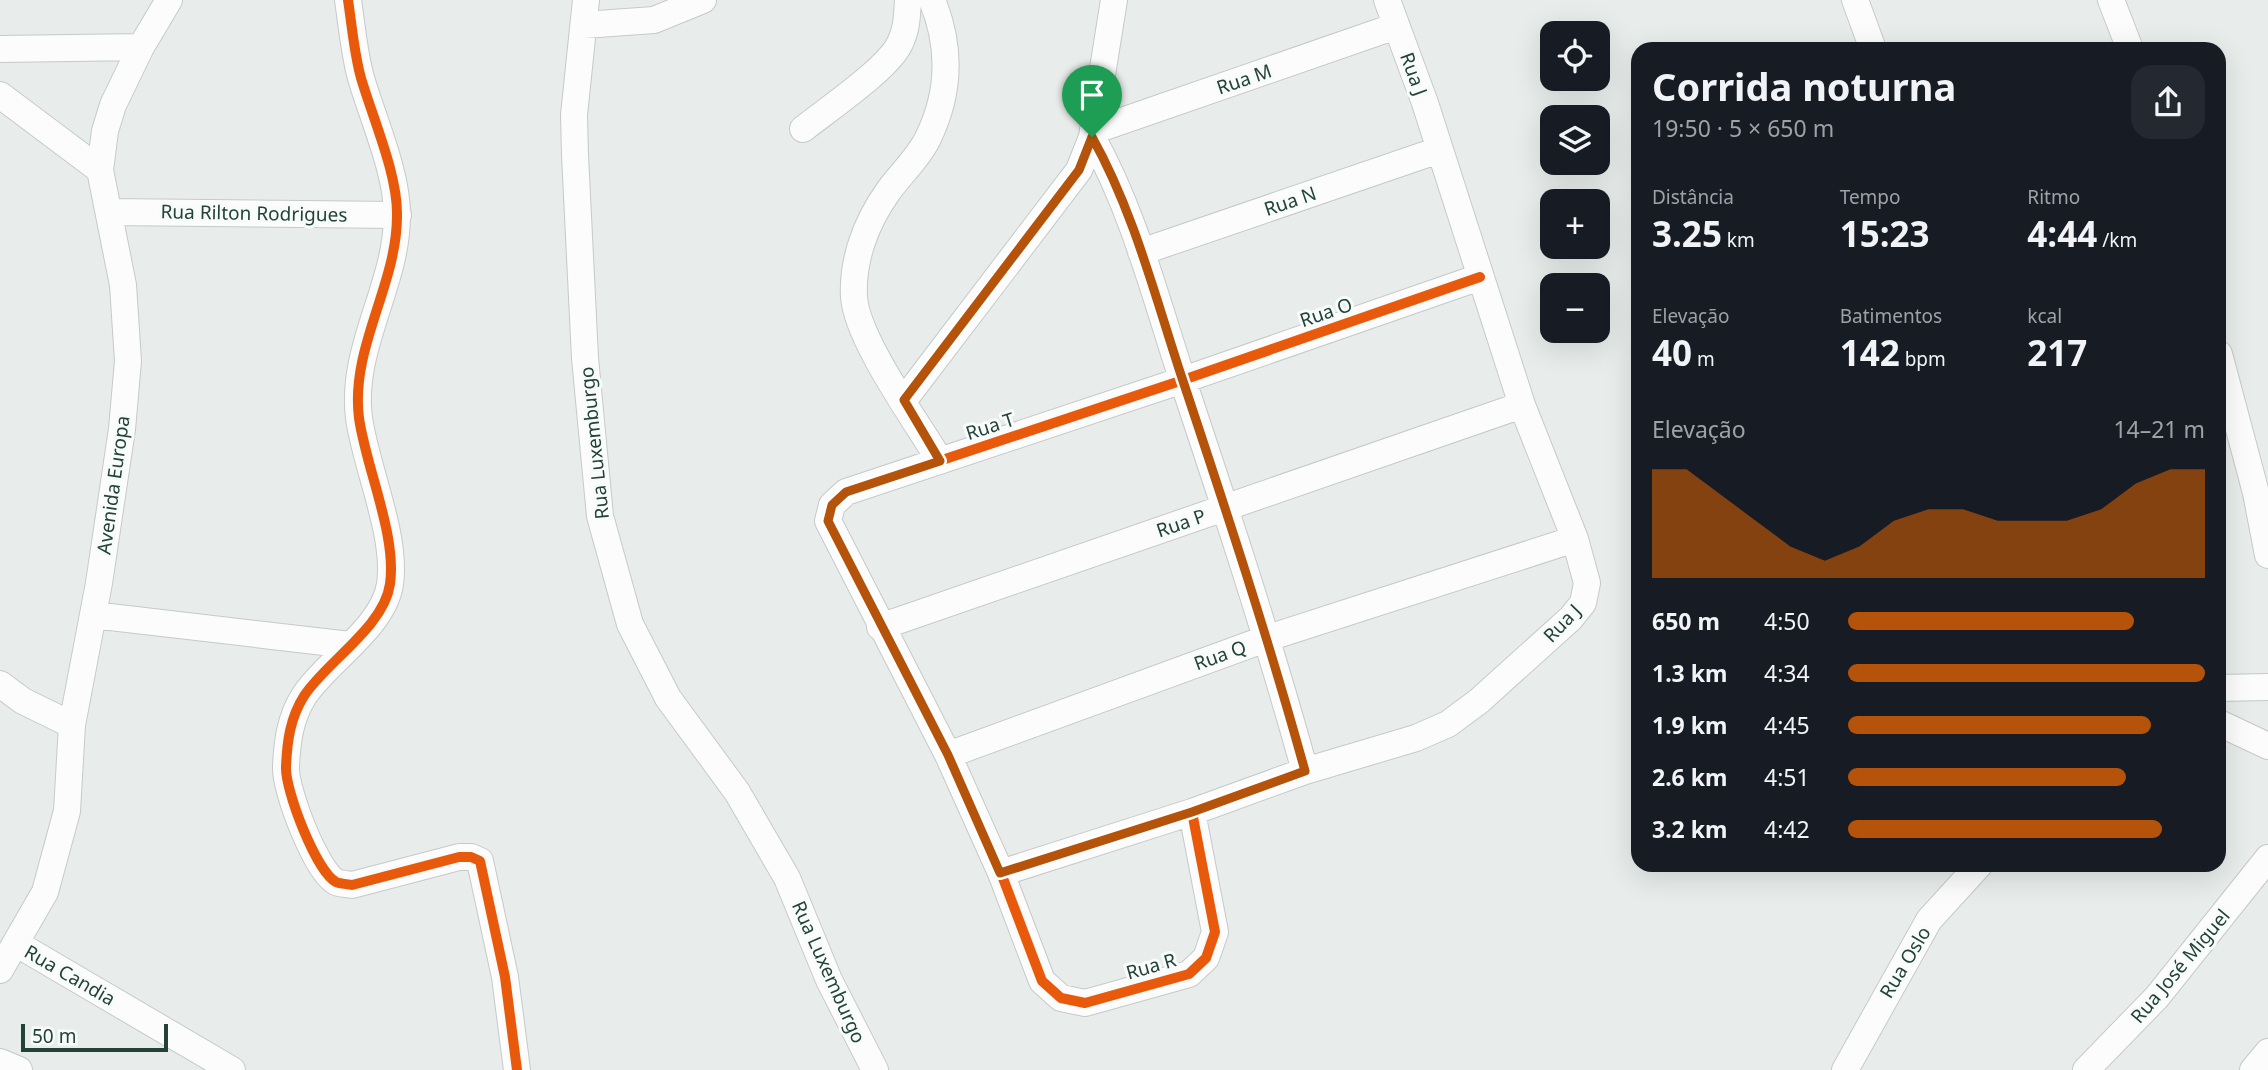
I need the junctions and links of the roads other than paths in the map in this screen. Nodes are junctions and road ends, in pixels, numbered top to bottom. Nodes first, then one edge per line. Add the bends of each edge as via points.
1 (169, 0) edge
2 (348, 0) edge
3 (703, 0) edge
4 (908, 0) edge
5 (932, 0) edge
6 (1114, 0) edge
7 (1387, 0) edge
8 (1855, 0) edge
9 (2111, 0) edge
10 (585, 13) edge
11 (1396, 26) junction
12 (1870, 42) edge
13 (2127, 42) edge
14 (141, 47) junction
15 (1, 50) edge
16 (0, 95) edge
17 (803, 130) dead end
18 (1092, 134) junction
19 (1439, 150) junction
20 (100, 170) junction
21 (110, 212) junction
22 (398, 215) junction
23 (1141, 252) junction
24 (1480, 276) junction
25 (1183, 380) junction
26 (2226, 380) edge
27 (904, 400) junction
28 (1522, 405) junction
29 (940, 461) junction
30 (1226, 508) junction
31 (1575, 539) junction
32 (2268, 555) edge
33 (93, 615) junction
34 (880, 627) junction
35 (1268, 638) junction
36 (351, 645) junction
37 (0, 684) edge
38 (2268, 687) edge
39 (2226, 688) edge
40 (72, 725) junction
41 (2226, 726) edge
42 (2268, 746) edge
43 (948, 755) junction
44 (1305, 771) junction
45 (1192, 812) junction
46 (2268, 858) edge
47 (1973, 872) edge
48 (1000, 873) junction
49 (17, 944) junction
50 (0, 970) edge
51 (1042, 981) joint
52 (2268, 1052) edge
53 (0, 1062) edge
54 (19, 1070) edge
55 (232, 1070) edge
56 (517, 1070) edge
57 (875, 1070) edge
58 (1844, 1070) edge
59 (2086, 1070) edge
60 (2253, 1070) edge

1 - 14 street, Avenida Europa
2 - 22 street via 360,75 387,161
3 - 10 street via 654,20
4 - 17 street via 900,44 885,62
5 - 27 street via 942,24 948,76 940,108 928,139 865,230 856,263 854,299 866,335
6 - 18 street
7 - 11 street, Rua J
8 - 12 street
9 - 13 street
10 - 57 street, Rua Luxemburgo via 574,115 585,358 600,516 630,624 668,698 737,792 787,878 829,980
11 - 18 street, Rua M
11 - 19 street, Rua J
14 - 15 street
14 - 20 street, Avenida Europa via 113,105
16 - 20 street
18 - 23 street
18 - 27 street via 1079,170
19 - 23 street, Rua N
19 - 24 street, Rua J
20 - 21 street, Avenida Europa
21 - 22 street, Rua Rilton Rodrigues
21 - 33 street, Avenida Europa via 128,361
22 - 36 street via 393,253 358,381 359,418 390,555 390,586 376,614
23 - 25 street
24 - 25 street, Rua O
24 - 28 street, Rua J
25 - 29 street, Rua T
25 - 30 street
26 - 32 street
27 - 29 street
28 - 30 street, Rua P
28 - 31 street, Rua J
29 - 34 street, Rua T via 846,492 832,505 828,521
30 - 34 street, Rua P
30 - 35 street
31 - 35 street, Rua Q
31 - 44 street, Rua J via 1587,583 1583,603 1479,701 1448,724 1416,738
33 - 36 street
33 - 40 street, Avenida Europa
34 - 43 street, Rua T
35 - 43 street, Rua Q
35 - 44 street
36 - 56 street via 304,696 289,728 286,771 296,810 324,868 336,881 352,885 459,858 480,861 505,977
37 - 40 street
38 - 39 street
40 - 49 street, Avenida Europa via 66,811 45,892
41 - 42 street
43 - 48 street, Rua T
44 - 45 street, Rua J
45 - 48 street, Rua J
45 - 51 street, Rua R via 1215,932 1206,958 1189,974 1085,1003 1061,998
46 - 59 street, Rua José Miguel via 2157,997
47 - 58 street, Rua Oslo via 1929,920
48 - 51 street, Rua T
49 - 50 street, Avenida Europa
49 - 55 street, Rua Candia
52 - 60 street
53 - 54 street

